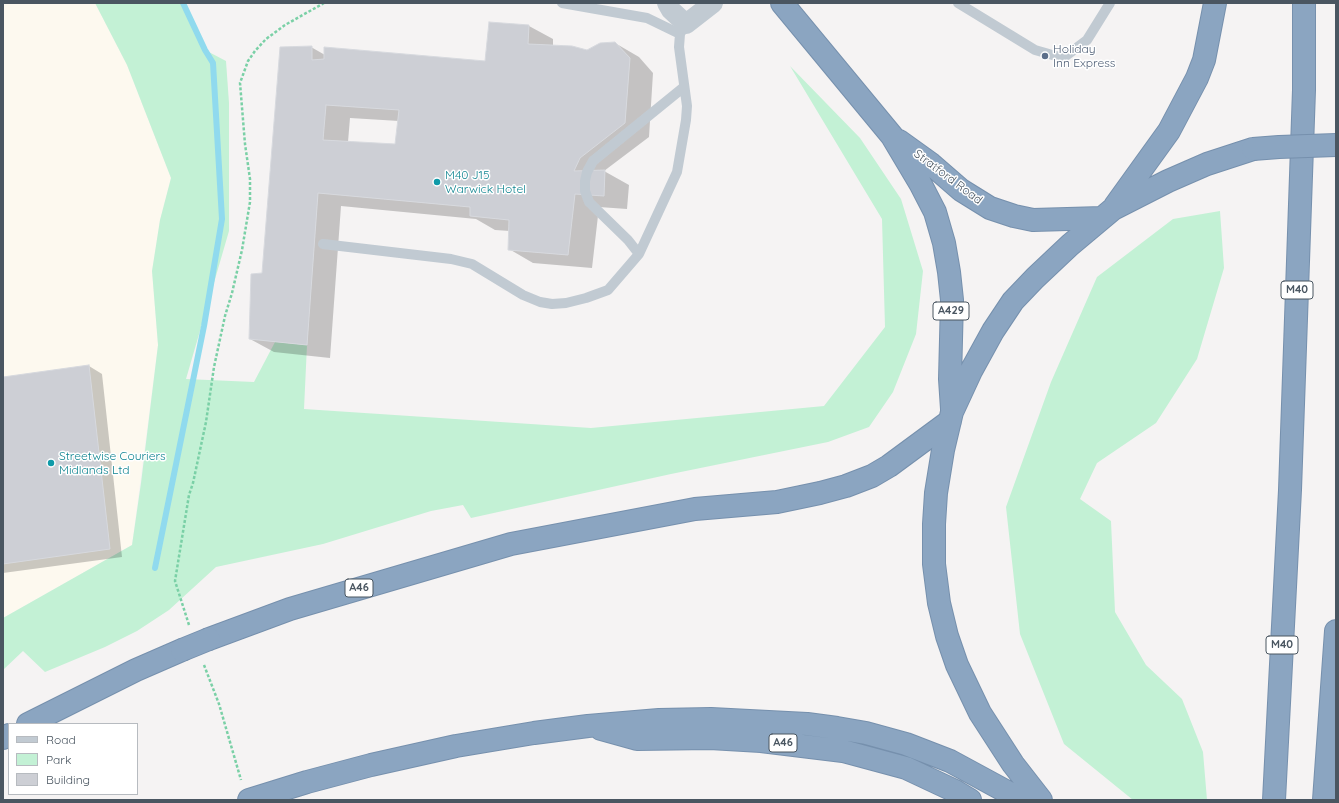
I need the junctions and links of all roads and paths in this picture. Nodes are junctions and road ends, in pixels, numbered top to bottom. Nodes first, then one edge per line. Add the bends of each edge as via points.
1 (324, 3) edge
2 (562, 3) edge
3 (666, 3) edge
4 (713, 3) edge
5 (782, 3) edge
6 (958, 3) edge
7 (1110, 3) edge
8 (1215, 3) edge
9 (1304, 3) edge
10 (683, 29) junction
11 (684, 87) junction
12 (892, 136) junction
13 (1336, 145) edge
14 (1108, 213) junction
15 (324, 244) dead end
16 (639, 254) junction
17 (951, 416) junction
18 (190, 628) dead end
19 (1336, 631) edge
20 (204, 664) dead end
21 (30, 723) edge
22 (588, 726) junction
23 (251, 794) edge
24 (970, 800) edge
25 (1022, 800) edge
26 (1041, 800) edge
27 (1274, 800) edge
28 (1324, 800) edge

1 - 18 path via 266,39 248,61 240,83 250,202 239,267 214,367 175,581
2 - 10 lane via 647,18
3 - 10 street
4 - 10 street
5 - 12 highway, Stratford Road / A429
6 - 7 lane via 1035,50 1063,58 1087,40
8 - 14 highway via 1204,60 1183,105 1169,131
9 - 27 highway, M40 via 1304,90 1290,490
10 - 11 lane via 679,47
11 - 16 lane via 686,120 676,172
11 - 16 lane via 593,162 587,172 585,190 589,202
12 - 14 highway, Stratford Road / A429 via 961,190 990,208 1034,220
12 - 17 highway, Stratford Road / A429 via 920,182 934,212 944,243 952,300
13 - 14 highway, bridge via 1253,150 1181,175
14 - 17 highway via 1013,301 992,331
15 - 16 lane via 451,259 472,264 523,295 552,304 586,298 608,290
17 - 21 highway, A46, bridge via 889,466 846,486 777,502 695,509 511,544 290,609 209,639 136,670
17 - 26 highway via 936,493 934,524 934,564 939,603 957,665 980,713 1013,764
19 - 28 highway
20 - 23 path
22 - 23 highway, A46 via 456,746
22 - 24 highway, A46 via 637,739 710,738 843,751 906,768
22 - 25 highway, A46 via 711,719 779,722 866,733 950,761

